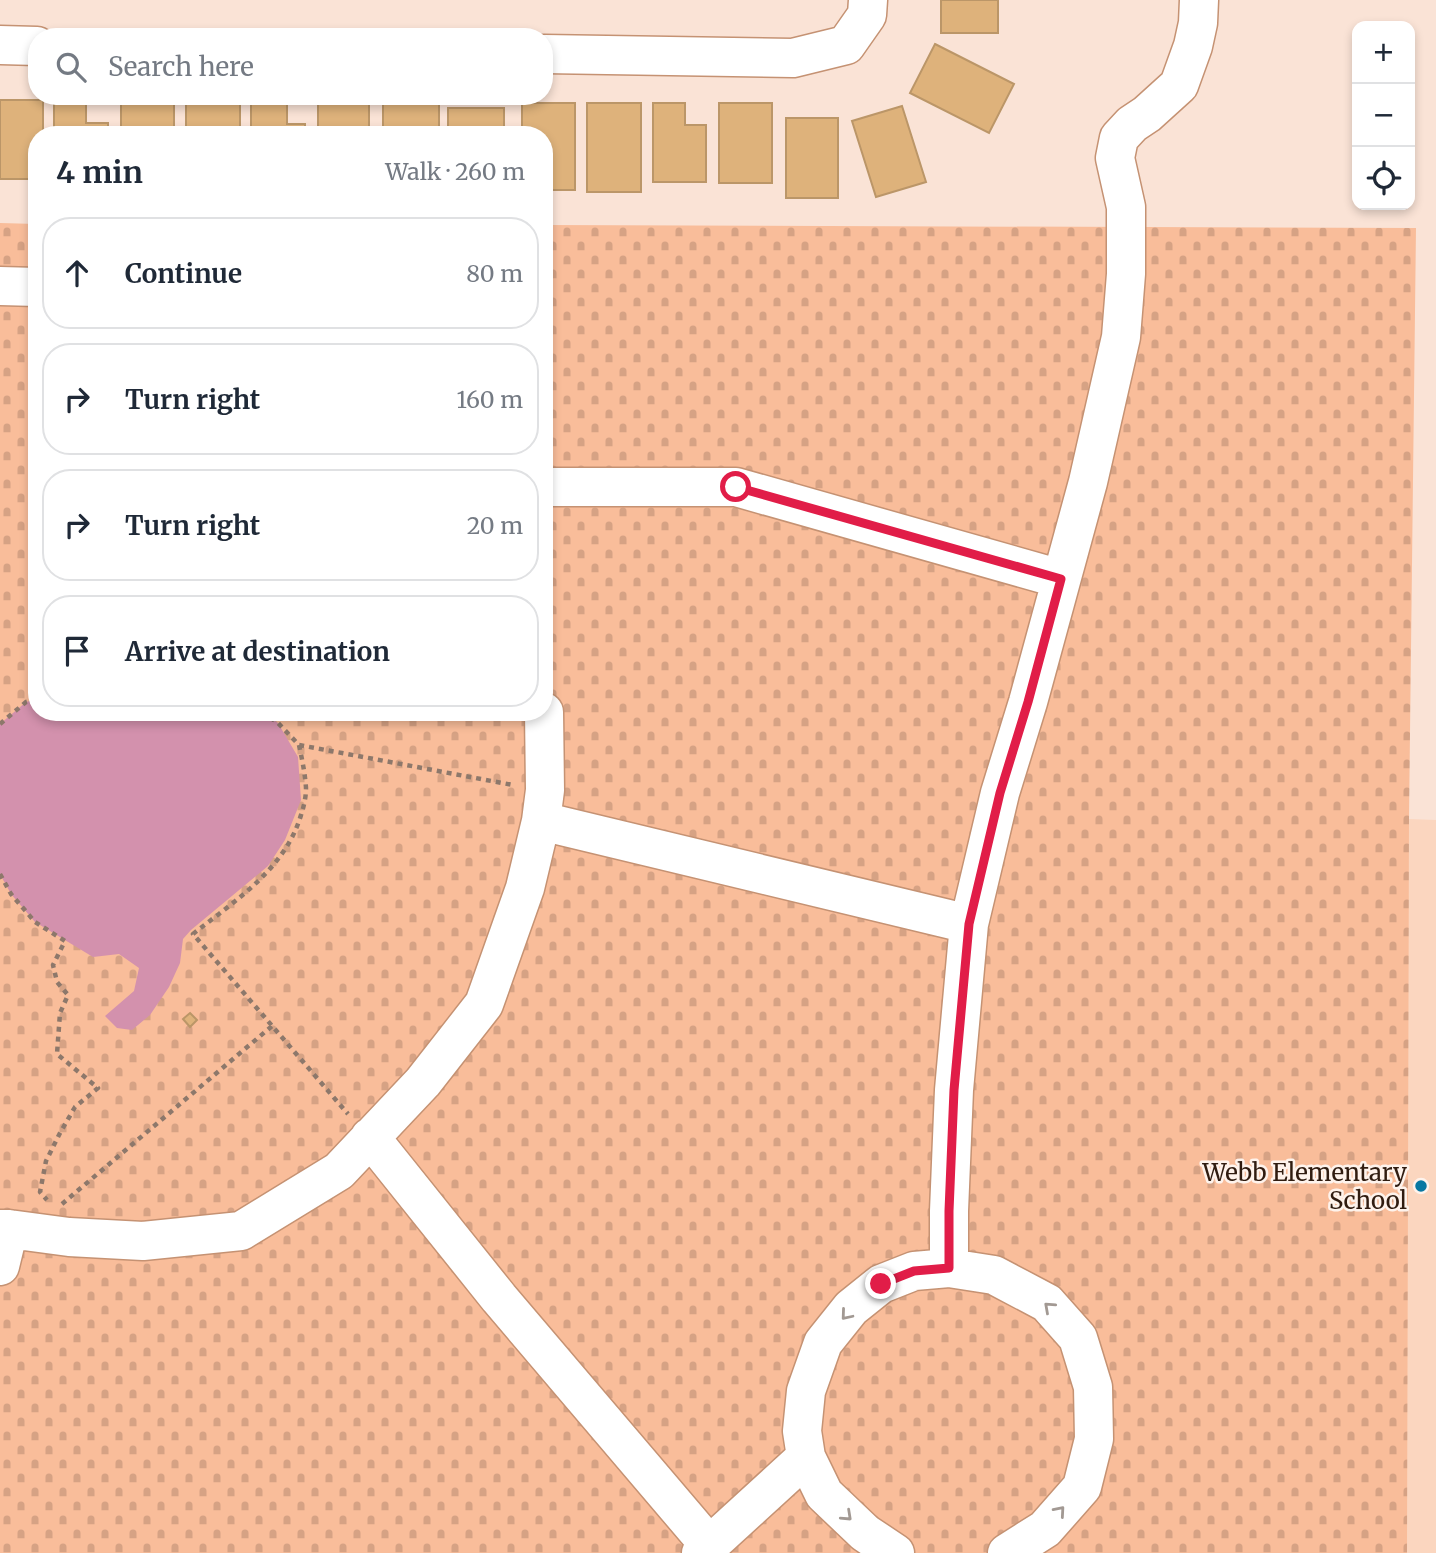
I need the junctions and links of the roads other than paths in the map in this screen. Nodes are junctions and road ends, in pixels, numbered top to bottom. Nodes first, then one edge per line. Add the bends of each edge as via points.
1 (1199, 0) edge
2 (868, 8) edge
3 (0, 45) edge
4 (28, 46) edge
5 (553, 54) edge
6 (0, 286) edge
7 (28, 287) edge
8 (553, 487) edge
9 (1061, 579) junction
10 (544, 721) edge
11 (543, 806) junction
12 (969, 924) junction
13 (370, 1137) junction
14 (4, 1229) edge
15 (0, 1266) edge
16 (949, 1268) junction
17 (806, 1457) junction
18 (706, 1549) edge
19 (894, 1553) edge
20 (1007, 1553) edge

1 - 9 street via 1193,46 1179,85 1119,138 1115,158 1126,207 1121,337
2 - 5 street via 846,45 793,58
3 - 4 street
6 - 7 street
8 - 9 street via 736,487
9 - 12 street via 1000,793
10 - 11 street
11 - 12 street
11 - 13 street via 525,888 484,1004 423,1082
12 - 16 street via 954,1090
13 - 14 street via 339,1171 241,1231 143,1241
13 - 18 street
14 - 15 street
16 -> 17 street via 914,1271 881,1284 851,1307 823,1343 806,1391 802,1432
20 -> 16 street via 1045,1529 1082,1487 1094,1439 1093,1387 1078,1338 1047,1303 994,1275
17 - 18 street
17 -> 19 street via 824,1494

